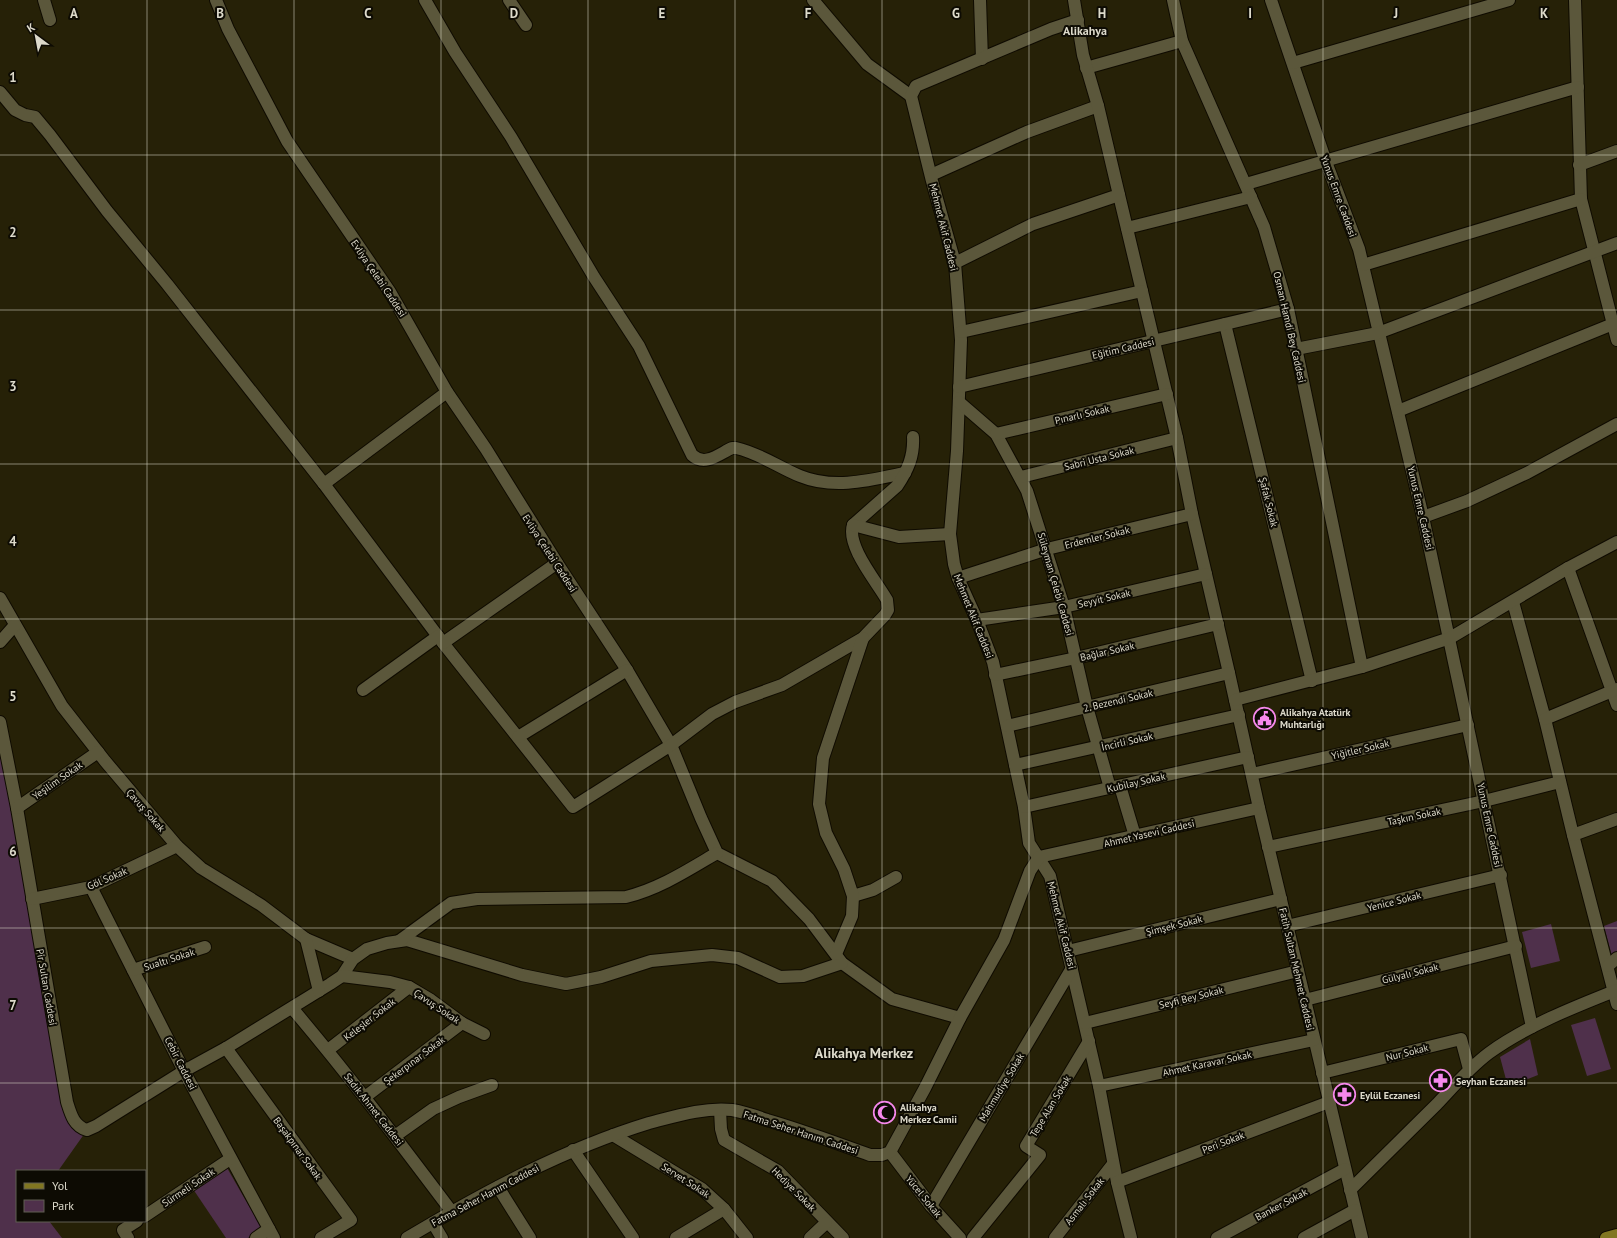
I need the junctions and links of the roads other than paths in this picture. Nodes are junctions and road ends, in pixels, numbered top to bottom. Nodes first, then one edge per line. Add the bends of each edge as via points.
1 (44, 0) edge
2 (216, 0) edge
3 (425, 0) edge
4 (509, 0) edge
5 (813, 0) edge
6 (980, 0) edge
7 (1074, 0) edge
8 (1173, 0) edge
9 (1271, 0) edge
10 (1509, 0) edge
11 (1575, 0) edge
12 (1493, 2) edge
13 (50, 20) dead end
14 (1078, 20) junction
15 (526, 25) dead end
16 (1182, 41) junction
17 (982, 59) junction
18 (1293, 63) junction
19 (1086, 68) junction
20 (1578, 87) junction
21 (0, 92) edge
22 (911, 96) junction
23 (1098, 106) junction
24 (1617, 151) edge
25 (1326, 162) junction
26 (1579, 165) junction
27 (930, 175) junction
28 (1246, 184) junction
29 (1119, 195) junction
30 (1251, 197) junction
31 (1580, 199) junction
32 (1128, 228) junction
33 (1617, 243) edge
34 (1594, 252) junction
35 (955, 263) junction
36 (1363, 265) junction
37 (1142, 291) junction
38 (1288, 309) junction
39 (1225, 324) junction
40 (1613, 324) junction
41 (960, 332) junction
42 (1378, 333) junction
43 (1617, 340) edge
44 (1154, 341) junction
45 (1296, 349) junction
46 (959, 387) junction
47 (447, 392) junction
48 (1167, 394) junction
49 (959, 402) junction
50 (1398, 411) junction
51 (1617, 424) edge
52 (996, 434) junction
53 (913, 437) dead end
54 (1177, 438) junction
55 (905, 473) junction
56 (1021, 477) junction
57 (324, 484) junction
58 (1192, 514) junction
59 (1423, 516) junction
60 (853, 525) junction
61 (950, 534) junction
62 (1617, 542) edge
63 (1046, 549) junction
64 (556, 563) junction
65 (1568, 568) junction
66 (1206, 574) junction
67 (958, 578) junction
68 (0, 598) edge
69 (1513, 602) junction
70 (1064, 606) junction
71 (977, 620) junction
72 (1218, 624) junction
73 (16, 625) junction
74 (863, 638) junction
75 (1450, 638) junction
76 (440, 639) junction
77 (0, 642) edge
78 (1076, 658) junction
79 (1362, 667) junction
80 (627, 670) junction
81 (1229, 673) junction
82 (995, 675) junction
83 (1312, 681) junction
84 (363, 690) dead end
85 (1615, 690) edge
86 (1235, 700) junction
87 (1617, 705) edge
88 (1087, 707) junction
89 (1239, 715) junction
90 (1545, 720) junction
91 (0, 722) edge
92 (1468, 724) junction
93 (1007, 726) junction
94 (518, 737) junction
95 (671, 745) junction
96 (1099, 747) junction
97 (98, 752) junction
98 (1248, 756) junction
99 (1015, 766) junction
100 (1252, 774) junction
101 (1560, 782) junction
102 (1115, 787) junction
103 (1484, 801) junction
104 (1024, 807) junction
105 (17, 808) junction
106 (1259, 808) junction
107 (1617, 819) edge
108 (1135, 836) junction
109 (1573, 836) junction
110 (177, 846) junction
111 (1268, 848) junction
112 (717, 853) junction
113 (1039, 857) junction
114 (1501, 875) junction
115 (896, 877) dead end
116 (91, 887) junction
117 (853, 896) junction
118 (32, 899) junction
119 (1281, 899) junction
120 (1287, 926) junction
121 (306, 939) junction
122 (399, 941) junction
123 (1516, 946) junction
124 (205, 947) dead end
125 (1068, 951) junction
126 (353, 959) junction
127 (839, 959) junction
128 (1612, 962) edge
129 (1072, 968) junction
130 (133, 970) junction
131 (1298, 970) junction
132 (342, 976) junction
133 (410, 987) junction
134 (1615, 990) edge
135 (319, 991) junction
136 (1305, 1000) junction
137 (1617, 1004) edge
138 (292, 1008) junction
139 (960, 1018) junction
140 (462, 1023) junction
141 (1085, 1023) junction
142 (1532, 1027) junction
143 (484, 1034) dead end
144 (1314, 1040) junction
145 (1089, 1042) junction
146 (226, 1048) junction
147 (328, 1050) junction
148 (1469, 1069) junction
149 (184, 1071) junction
150 (1322, 1073) junction
151 (492, 1085) dead end
152 (1099, 1086) junction
153 (365, 1097) junction
154 (1329, 1102) junction
155 (720, 1110) junction
156 (613, 1135) junction
157 (395, 1136) junction
158 (573, 1150) junction
159 (890, 1152) junction
160 (230, 1158) junction
161 (1113, 1164) junction
162 (1345, 1169) junction
163 (1116, 1182) junction
164 (498, 1187) junction
165 (1350, 1190) junction
166 (931, 1206) junction
167 (724, 1209) junction
168 (1355, 1210) junction
169 (452, 1212) junction
170 (146, 1215) edge
171 (137, 1222) edge
172 (826, 1222) junction
173 (433, 1223) junction
174 (271, 1233) edge
175 (123, 1235) edge
176 (1617, 1235) edge
177 (256, 1238) edge
178 (321, 1238) edge
179 (407, 1238) edge
180 (442, 1238) edge
181 (530, 1238) edge
182 (633, 1238) edge
183 (676, 1238) edge
184 (747, 1238) edge
185 (810, 1238) edge
186 (843, 1238) edge
187 (960, 1238) edge
188 (973, 1238) edge
189 (1055, 1238) edge
190 (1131, 1238) edge
191 (1217, 1238) edge
192 (1304, 1238) edge
193 (1362, 1238) edge
194 (1606, 1238) edge

1 - 13 street
2 - 47 street, Evliya Çelebi Caddesi via 228,29 287,141 390,292
3 - 55 street via 639,346 696,459 707,460 736,448 761,456 801,476 833,483 865,481
4 - 15 street
5 - 22 street via 867,64
6 - 17 street
7 - 14 street, Fatih Sultan Mehmet Caddesi
8 - 16 street, Osman Hamdi Bey Caddesi
9 - 18 street, Yunus Emre Caddesi
10 - 12 street
11 - 20 street
12 - 18 street
14 - 17 street
14 - 19 street, Fatih Sultan Mehmet Caddesi
16 - 19 street
16 - 28 street, Osman Hamdi Bey Caddesi
17 - 22 street via 916,86
18 - 25 street, Yunus Emre Caddesi
19 - 23 street, Fatih Sultan Mehmet Caddesi
20 - 25 street
20 - 26 street
21 - 57 street via 16,110 35,117
22 - 27 street, Mehmet Akif Caddesi
23 - 27 street via 1027,132
23 - 29 street, Fatih Sultan Mehmet Caddesi
24 - 26 street
25 - 28 street
25 - 36 street, Yunus Emre Caddesi
26 - 31 street
27 - 35 street, Mehmet Akif Caddesi
28 - 30 street, Osman Hamdi Bey Caddesi
29 - 32 street, Fatih Sultan Mehmet Caddesi
29 - 35 street via 1033,224
30 - 32 street
30 - 38 street, Osman Hamdi Bey Caddesi via 1264,227
31 - 34 street
31 - 36 street
32 - 37 street, Fatih Sultan Mehmet Caddesi
33 - 34 street
34 - 40 street
34 - 42 street
35 - 41 street, Mehmet Akif Caddesi
36 - 42 street, Yunus Emre Caddesi
37 - 41 street
37 - 44 street, Fatih Sultan Mehmet Caddesi
38 - 39 street, Eğitim Caddesi
38 - 45 street, Osman Hamdi Bey Caddesi
39 - 44 street, Eğitim Caddesi
39 - 83 street, Şafak Sokak
40 - 43 street
40 - 50 street
41 - 46 street, Mehmet Akif Caddesi
42 - 45 street
42 - 50 street, Yunus Emre Caddesi
44 - 46 street, Eğitim Caddesi
44 - 48 street, Fatih Sultan Mehmet Caddesi
45 - 79 street, Osman Hamdi Bey Caddesi
46 - 49 street, Mehmet Akif Caddesi
47 - 57 street
47 - 64 street, Evliya Çelebi Caddesi
48 - 52 street, Pınarlı Sokak
48 - 54 street, Fatih Sultan Mehmet Caddesi
49 - 52 street, Süleyman Çelebi Caddesi
49 - 61 street, Mehmet Akif Caddesi
50 - 59 street, Yunus Emre Caddesi
51 - 59 street via 1527,472 1467,500
52 - 56 street, Süleyman Çelebi Caddesi
53 - 55 street via 912,458
54 - 56 street, Sabri Usta Sokak
54 - 58 street, Fatih Sultan Mehmet Caddesi
55 - 60 street via 897,486
56 - 63 street, Süleyman Çelebi Caddesi
57 - 76 street
58 - 63 street, Erdemler Sokak
58 - 66 street, Fatih Sultan Mehmet Caddesi
59 - 75 street, Yunus Emre Caddesi
60 - 61 street via 899,536
60 - 74 street via 851,530 854,544 888,604 885,615
61 - 67 street, Mehmet Akif Caddesi
62 - 65 street
63 - 67 street, Erdemler Sokak
63 - 70 street, Süleyman Çelebi Caddesi
64 - 76 street
64 - 80 street, Evliya Çelebi Caddesi
65 - 69 street
65 - 85 street
66 - 70 street, Seyyit Sokak
66 - 72 street, Fatih Sultan Mehmet Caddesi
67 - 71 street, Mehmet Akif Caddesi
68 - 73 street, Çavuş Sokak
69 - 75 street
69 - 90 street
70 - 71 street, Seyyit Sokak
70 - 78 street, Süleyman Çelebi Caddesi
71 - 82 street, Mehmet Akif Caddesi
72 - 78 street, Bağlar Sokak
72 - 81 street, Fatih Sultan Mehmet Caddesi
73 - 77 street
73 - 97 street, Çavuş Sokak via 62,706
74 - 95 street via 782,685 712,714
74 - 117 street via 823,758 819,804 826,833 844,869
75 - 79 street
75 - 92 street, Yunus Emre Caddesi
76 - 84 street
76 - 94 street
78 - 82 street, Bağlar Sokak
78 - 88 street, Süleyman Çelebi Caddesi
79 - 83 street
80 - 94 street
80 - 95 street, Evliya Çelebi Caddesi
81 - 86 street, Fatih Sultan Mehmet Caddesi
81 - 88 street, 2. Bezendi Sokak
82 - 93 street, Mehmet Akif Caddesi
83 - 86 street
85 - 87 street
85 - 90 street
86 - 89 street, Fatih Sultan Mehmet Caddesi
88 - 93 street, 2. Bezendi Sokak
88 - 96 street, Süleyman Çelebi Caddesi
89 - 96 street, İncirli Sokak
89 - 98 street, Fatih Sultan Mehmet Caddesi
90 - 101 street
91 - 105 street, Pir Sultan Caddesi
92 - 100 street, Yiğitler Sokak
92 - 103 street, Yunus Emre Caddesi
93 - 99 street, Mehmet Akif Caddesi
94 - 95 street via 573,808
95 - 112 street, Evliya Çelebi Caddesi
96 - 99 street, İncirli Sokak
96 - 102 street, Süleyman Çelebi Caddesi
97 - 105 street, Yeşilim Sokak
97 - 110 street, Çavuş Sokak
98 - 100 street, Fatih Sultan Mehmet Caddesi
98 - 102 street, Kubilay Sokak
99 - 104 street, Mehmet Akif Caddesi
100 - 106 street, Fatih Sultan Mehmet Caddesi
101 - 103 street, Taşkın Sokak
101 - 109 street
102 - 104 street, Kubilay Sokak
102 - 108 street, Süleyman Çelebi Caddesi
103 - 111 street, Taşkın Sokak
103 - 114 street, Yunus Emre Caddesi
104 - 113 street, Mehmet Akif Caddesi via 1029,843
105 - 118 street, Pir Sultan Caddesi
106 - 108 street, Ahmet Yasevi Caddesi
106 - 111 street, Fatih Sultan Mehmet Caddesi
107 - 109 street
108 - 113 street, Ahmet Yasevi Caddesi
109 - 128 street
110 - 116 street, Göl Sokak
110 - 121 street, Çavuş Sokak via 201,868 261,905
111 - 119 street, Fatih Sultan Mehmet Caddesi
112 - 122 street via 655,887 626,897 477,899 451,903
112 - 127 street via 772,881 809,919
113 - 125 street, Mehmet Akif Caddesi via 1050,876
113 - 139 street via 1030,871 1004,940
114 - 120 street, Yenice Sokak
114 - 123 street, Yunus Emre Caddesi
115 - 117 street via 873,890
116 - 118 street, Göl Sokak
116 - 130 street, Cebir Caddesi
117 - 127 street via 852,916
118 - 149 street, Pir Sultan Caddesi via 66,1102 79,1127 87,1130 96,1126
119 - 120 street, Fatih Sultan Mehmet Caddesi
119 - 125 street, Şimşek Sokak
120 - 131 street, Fatih Sultan Mehmet Caddesi
121 - 126 street, Çavuş Sokak
121 - 135 street
122 - 126 street via 374,946
122 - 127 street via 407,940 522,975 566,984 601,977 651,961 712,955 738,958 780,978 803,976
123 - 136 street, Gülyalı Sokak
123 - 142 street, Yunus Emre Caddesi
124 - 130 street, Sualtı Sokak
125 - 129 street, Mehmet Akif Caddesi
126 - 132 street
127 - 139 street via 892,999
128 - 134 street
129 - 141 street, Mehmet Akif Caddesi
129 - 166 street, Mahmudiye Sokak
130 - 149 street, Cebir Caddesi
131 - 136 street, Fatih Sultan Mehmet Caddesi
131 - 141 street, Seyfi Bey Sokak
132 - 133 street, Çavuş Sokak
132 - 135 street, Pir Sultan Caddesi
133 - 140 street, Çavuş Sokak
133 - 147 street, Keleşler Sokak
134 - 137 street
134 - 142 street
135 - 138 street, Pir Sultan Caddesi
136 - 144 street, Fatih Sultan Mehmet Caddesi
138 - 146 street, Pir Sultan Caddesi
138 - 147 street, Sadık Ahmet Caddesi
139 - 159 street
140 - 143 street, Çavuş Sokak
140 - 153 street, Şekerpınar Sokak
141 - 145 street, Mehmet Akif Caddesi
142 - 148 street
144 - 150 street, Fatih Sultan Mehmet Caddesi
144 - 152 street, Ahmet Karavar Sokak
145 - 152 street, Mehmet Akif Caddesi
145 - 188 street, Tepe Alan Sokak via 1026,1146 1040,1155
146 - 149 street, Pir Sultan Caddesi
146 - 178 street, Başakpınar Sokak via 350,1220
147 - 153 street, Sadık Ahmet Caddesi
148 - 150 street, Nur Sokak via 1461,1039
148 - 165 street
149 - 160 street, Cebir Caddesi
150 - 154 street, Fatih Sultan Mehmet Caddesi
151 - 157 street via 459,1096 433,1109
152 - 161 street, Mehmet Akif Caddesi
153 - 157 street, Sadık Ahmet Caddesi
154 - 162 street, Fatih Sultan Mehmet Caddesi
154 - 163 street, Peri Sokak
155 - 156 street, Fatma Seher Hanım Caddesi via 688,1113
155 - 159 street, Fatma Seher Hanım Caddesi via 733,1110 786,1125 870,1155
155 - 172 street, Hediye Sokak via 724,1140 778,1171
156 - 158 street, Fatma Seher Hanım Caddesi
156 - 167 street, Servet Sokak via 702,1189
157 - 169 street, Sadık Ahmet Caddesi
158 - 164 street, Fatma Seher Hanım Caddesi
158 - 182 street
159 - 166 street, Yücel Sokak
160 - 170 street, Sürmeli Sokak
160 - 174 street, Cebir Caddesi
161 - 163 street, Mehmet Akif Caddesi
161 - 189 street, Asmalı Sokak
162 - 165 street, Fatih Sultan Mehmet Caddesi
162 - 191 street, Banker Sokak
163 - 190 street, Mehmet Akif Caddesi
164 - 169 street, Fatma Seher Hanım Caddesi
164 - 181 street
165 - 168 street, Fatih Sultan Mehmet Caddesi
166 - 187 street, Yücel Sokak
167 - 183 street
167 - 184 street, Servet Sokak
168 - 192 street
168 - 193 street, Fatih Sultan Mehmet Caddesi
169 - 173 street, Fatma Seher Hanım Caddesi
171 - 175 street
172 - 185 street
172 - 186 street, Hediye Sokak
173 - 179 street, Fatma Seher Hanım Caddesi
173 - 180 street
174 - 177 street
176 - 194 main road

